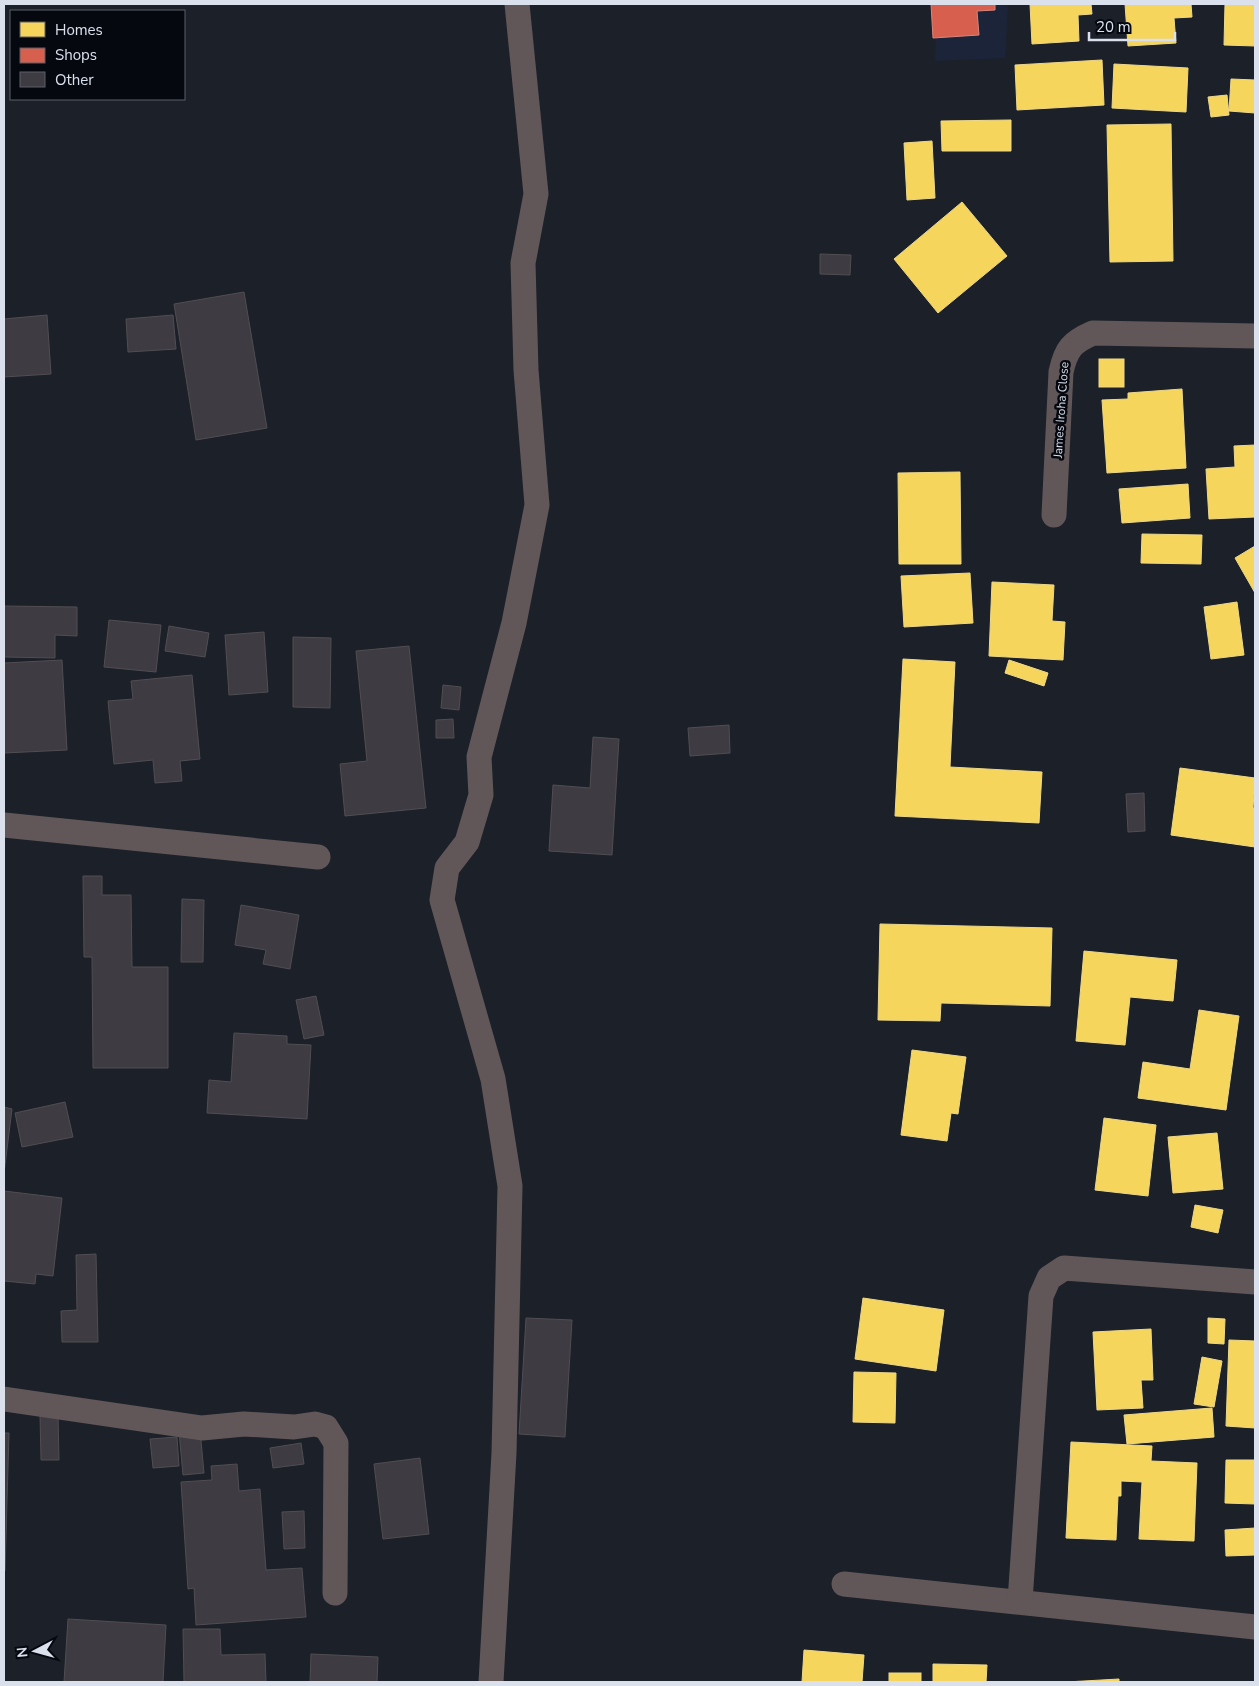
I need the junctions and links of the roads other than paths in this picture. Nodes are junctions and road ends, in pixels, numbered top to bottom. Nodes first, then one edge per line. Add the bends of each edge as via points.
1 (517, 4) edge
2 (1255, 336) edge
3 (1054, 515) dead end
4 (4, 825) edge
5 (318, 857) dead end
6 (1255, 1282) edge
7 (4, 1399) edge
8 (844, 1584) dead end
9 (335, 1593) dead end
10 (1020, 1601) junction
11 (1255, 1627) edge
12 (491, 1682) edge

1 - 12 street via 536,194 522,262 526,370 537,506 514,623 479,757 480,795 467,842 447,868 442,900 493,1079 510,1186 504,1453
2 - 3 street, James Iroha Close via 1093,333 1078,340 1065,354 1061,372
4 - 5 street
6 - 10 street via 1064,1268 1049,1278 1041,1296
7 - 9 street via 202,1428 244,1424 326,1426 336,1443
8 - 10 street
10 - 11 street

